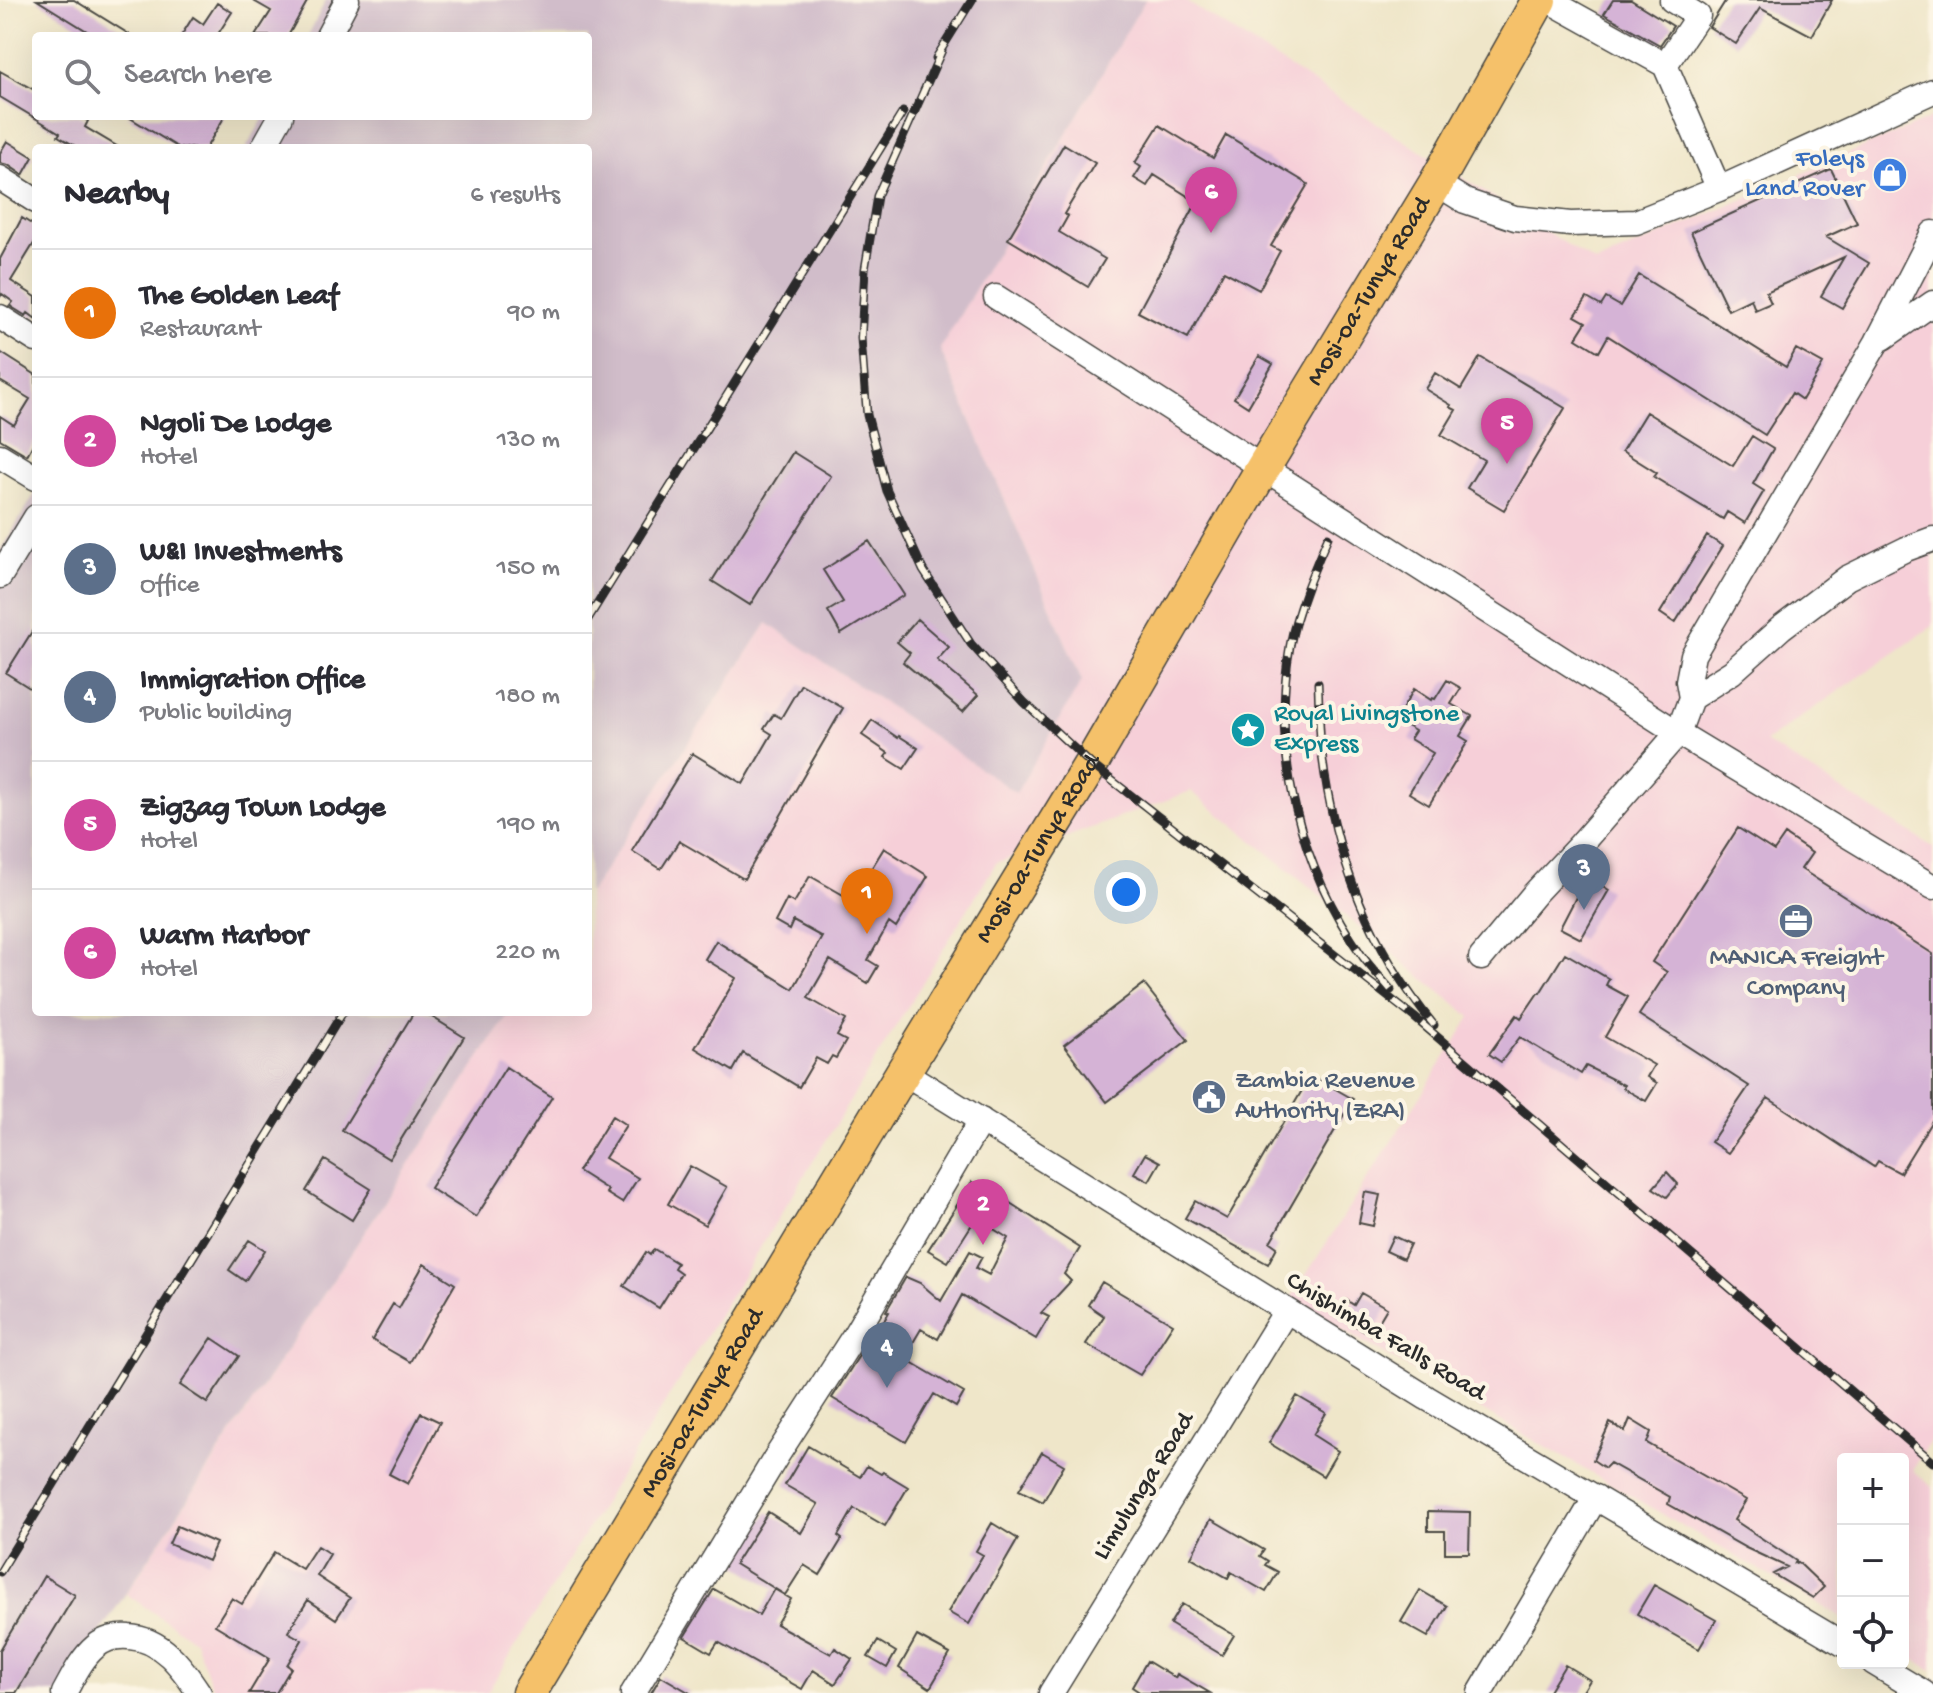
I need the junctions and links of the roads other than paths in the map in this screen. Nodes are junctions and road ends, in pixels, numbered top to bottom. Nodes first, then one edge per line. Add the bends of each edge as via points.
1 (347, 0) edge
2 (1539, 0) edge
3 (1548, 0) edge
4 (1672, 0) edge
5 (330, 32) edge
6 (1665, 65) junction
7 (1933, 91) edge
8 (279, 120) edge
9 (265, 144) edge
10 (0, 178) edge
11 (1436, 183) junction
12 (1719, 189) junction
13 (32, 198) edge
14 (1933, 233) edge
15 (996, 297) dead end
16 (1933, 303) edge
17 (0, 317) edge
18 (32, 337) edge
19 (1877, 342) junction
20 (0, 456) edge
21 (1263, 468) junction
22 (32, 476) edge
23 (32, 524) edge
24 (1933, 539) edge
25 (0, 576) edge
26 (1691, 698) junction
27 (1678, 733) junction
28 (1933, 887) edge
29 (1481, 958) dead end
30 (903, 1072) junction
31 (981, 1120) junction
32 (1286, 1311) junction
33 (1596, 1497) junction
34 (1837, 1640) edge
35 (1884, 1669) edge
36 (64, 1693) edge
37 (199, 1693) edge
38 (529, 1693) edge
39 (633, 1693) edge
40 (1051, 1693) edge
41 (1480, 1693) edge
42 (1924, 1693) edge

1 - 5 street
2 - 11 highway, Mosi-oa-Tunya Road
3 - 6 street
4 - 6 street via 1698,16
6 - 12 street
7 - 12 street
8 - 9 street
10 - 13 street
11 - 12 street via 1465,201 1515,218 1570,224 1636,222
11 - 21 highway, Mosi-oa-Tunya Road
14 - 19 street
15 - 21 street
16 - 19 street
17 - 18 street
19 - 26 street via 1693,655
20 - 22 street
21 - 27 street
21 - 30 highway, Mosi-oa-Tunya Road
23 - 25 street
24 - 26 street via 1847,578 1732,672
26 - 27 street
27 - 28 street
27 - 29 street
30 - 31 street, Chishimba Falls Road
30 - 38 highway, Mosi-oa-Tunya Road
31 - 32 street, Chishimba Falls Road
31 - 39 street
32 - 33 street, Chishimba Falls Road
32 - 40 street, Limulunga Road
33 - 34 street, Chishimba Falls Road
33 - 41 street
35 - 42 street
36 - 37 street via 80,1663 97,1645 117,1636 143,1638 162,1649

